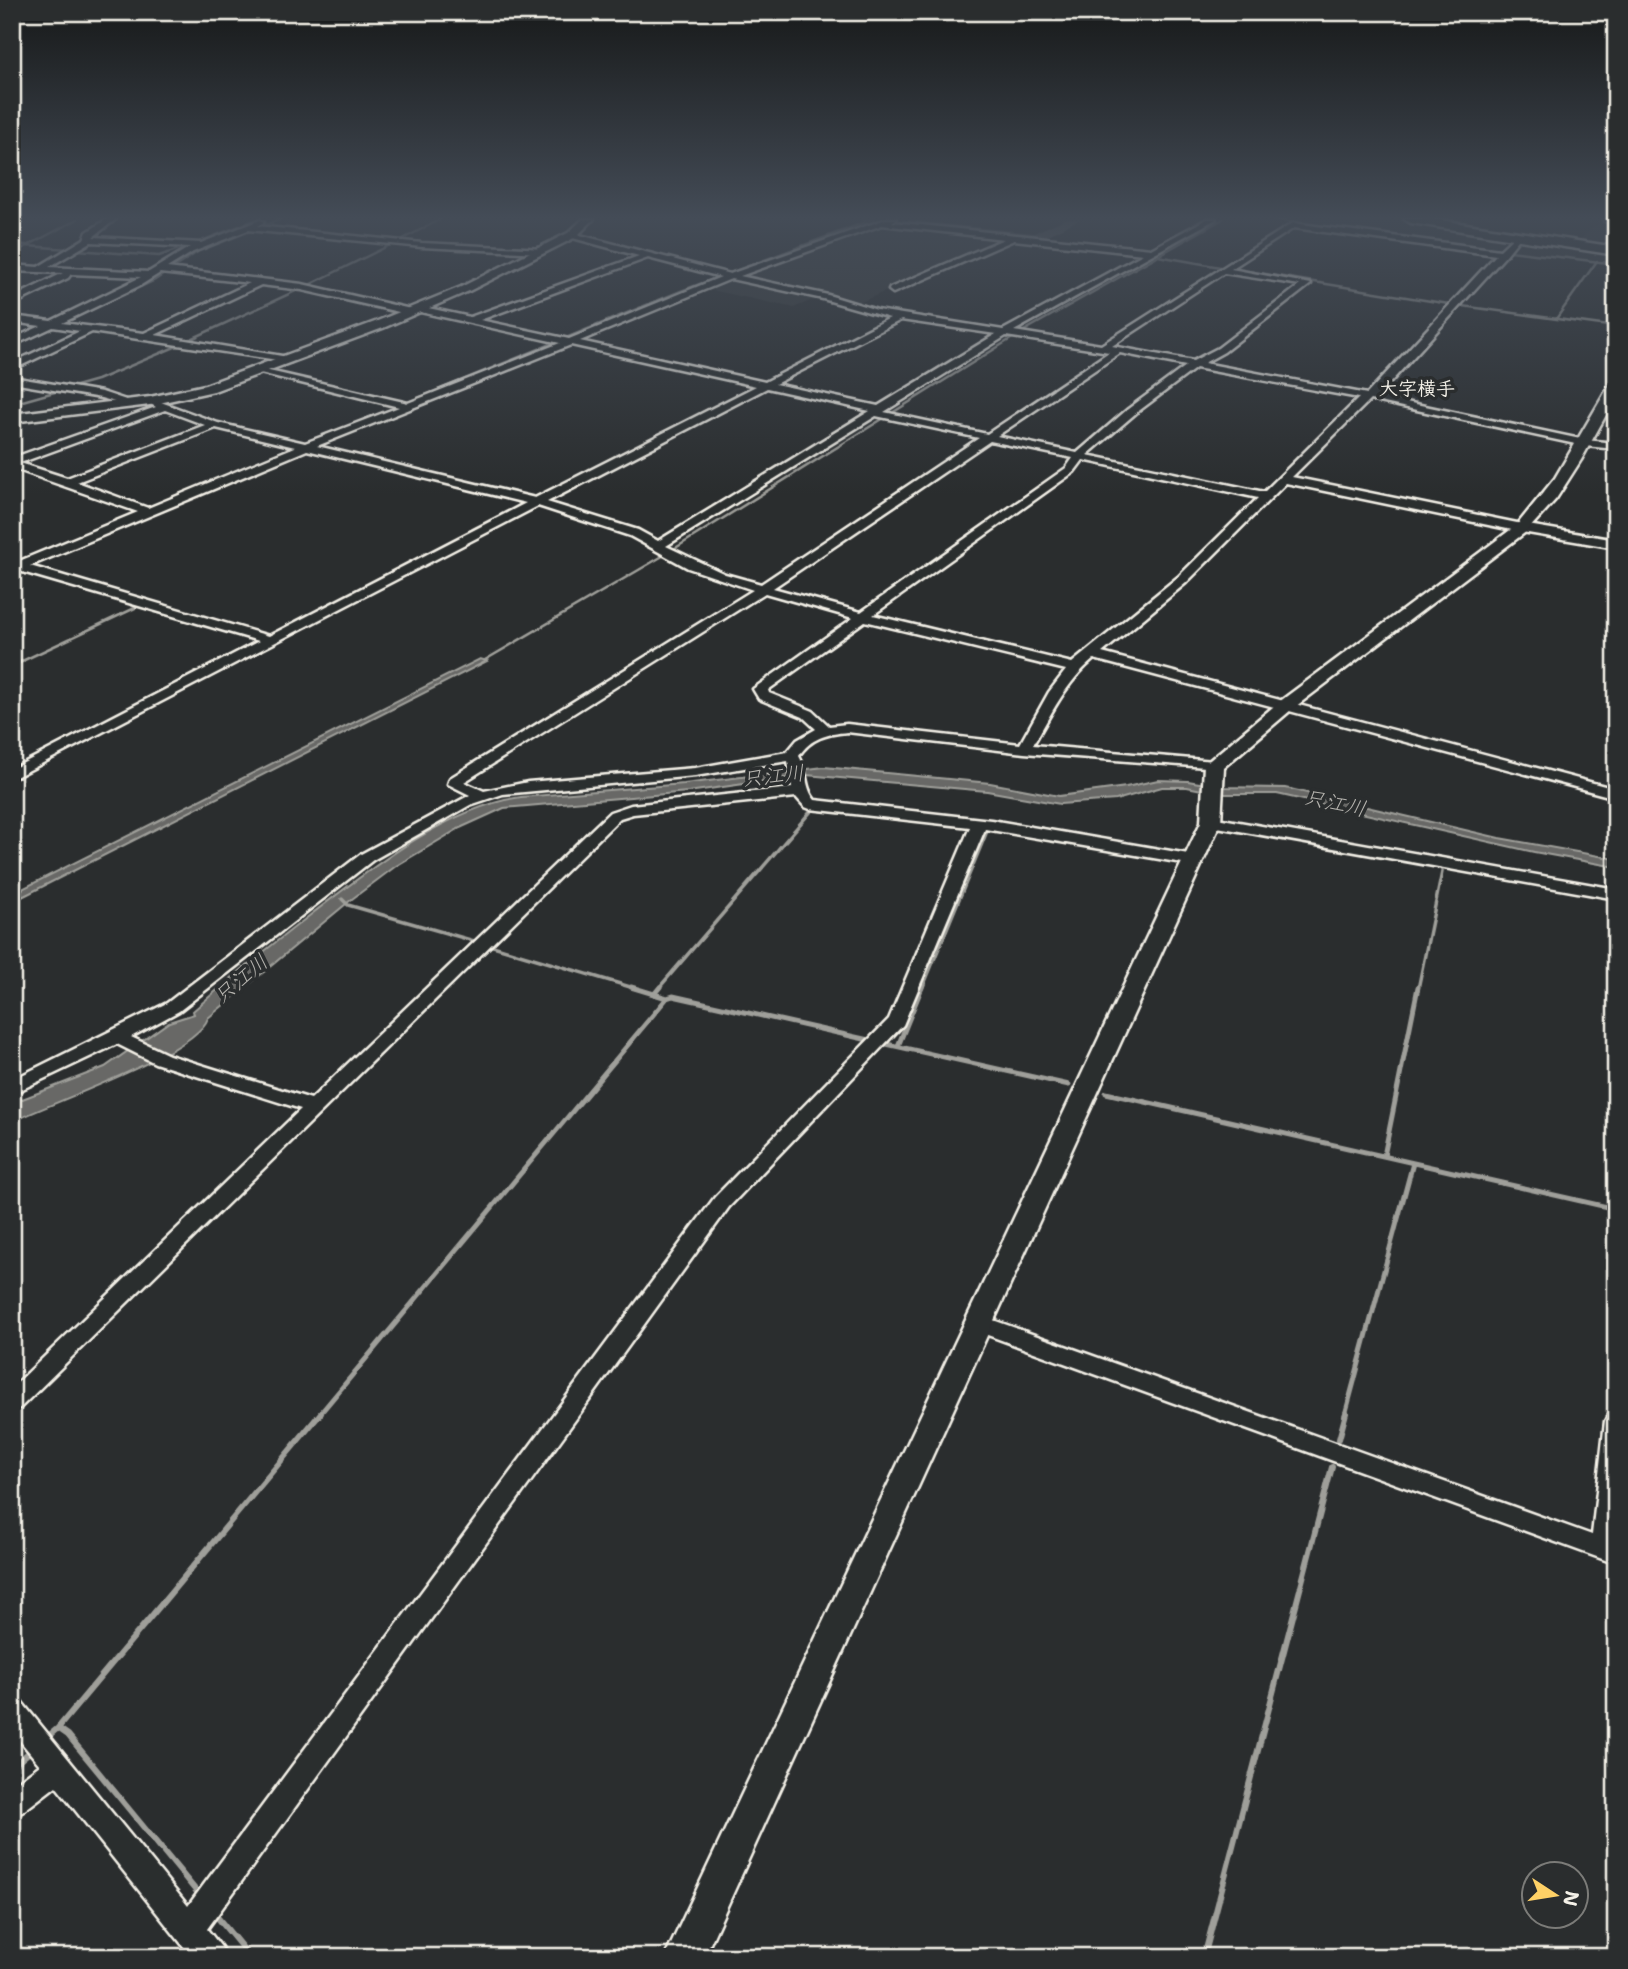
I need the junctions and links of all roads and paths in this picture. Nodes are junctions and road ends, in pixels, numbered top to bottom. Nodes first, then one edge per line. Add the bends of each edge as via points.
1 (85, 311) edge
2 (198, 311) edge
3 (413, 311) edge
4 (420, 311) edge
5 (496, 311) edge
6 (636, 311) edge
7 (868, 311) edge
8 (1052, 311) edge
9 (1159, 311) edge
10 (1272, 311) edge
11 (1450, 311) edge
12 (899, 317) junction
13 (12, 319) edge
14 (471, 320) junction
15 (61, 323) junction
16 (93, 328) junction
17 (1015, 333) junction
18 (145, 336) junction
19 (565, 340) junction
20 (12, 344) edge
21 (1104, 347) junction
22 (1118, 350) junction
23 (288, 360) junction
24 (1195, 364) junction
25 (12, 367) edge
26 (259, 370) junction
27 (12, 380) edge
28 (767, 385) junction
29 (1616, 386) edge
30 (1368, 397) junction
31 (150, 401) junction
32 (133, 404) junction
33 (401, 404) junction
34 (164, 407) junction
35 (882, 413) junction
36 (12, 418) edge
37 (215, 425) junction
38 (987, 437) junction
39 (1585, 443) junction
40 (300, 446) junction
41 (1616, 446) edge
42 (1078, 458) junction
43 (12, 463) edge
44 (1284, 479) junction
45 (67, 482) junction
46 (1266, 496) junction
47 (536, 502) junction
48 (143, 511) junction
49 (1522, 528) junction
50 (1616, 544) edge
51 (664, 550) junction
52 (14, 567) edge
53 (764, 588) junction
54 (863, 615) junction
55 (268, 640) junction
56 (1091, 654) junction
57 (1075, 668) junction
58 (1285, 706) junction
59 (825, 730) junction
60 (1024, 749) junction
61 (795, 761) junction
62 (12, 775) edge
63 (800, 787) junction
64 (1212, 791) junction
65 (1616, 794) edge
66 (482, 795) junction
67 (979, 824) junction
68 (1194, 860) junction
69 (1616, 894) edge
70 (123, 1040) junction
71 (12, 1088) edge
72 (315, 1107) junction
73 (979, 1323) junction
74 (12, 1402) edge
75 (1616, 1421) edge
76 (1610, 1552) edge
77 (12, 1710) edge
78 (46, 1752) junction
79 (12, 1803) edge
80 (189, 1929) junction
81 (211, 1957) edge
82 (684, 1957) edge

1 - 15 street
2 - 18 street
3 - 23 street
4 - 14 street
5 - 14 street
6 - 19 street
7 - 12 street
8 - 17 street
9 - 21 street
10 - 24 street via 1221,351
11 - 30 street
12 - 17 street
12 - 28 street
13 - 15 street
14 - 19 street
15 - 16 street
15 - 20 street
16 - 18 street
16 - 25 street
17 - 21 street
17 - 35 street
18 - 23 street
19 - 28 street
19 - 33 street
21 - 22 street
22 - 24 street
22 - 38 street
23 - 26 street
24 - 30 street
24 - 42 street
26 - 31 street via 209,388
26 - 33 street
27 - 32 street
28 - 35 street
28 - 47 street
29 - 39 street
30 - 39 street
30 - 44 street
31 - 32 street
31 - 34 street
32 - 36 street
33 - 40 street
34 - 37 street
34 - 43 street
35 - 38 street
35 - 51 street
37 - 40 street
37 - 45 street
38 - 42 street
38 - 53 street
39 - 41 street
39 - 49 street via 1542,509
40 - 47 street
40 - 48 street
42 - 46 street
42 - 54 street via 1070,470
43 - 45 street
44 - 46 street
44 - 49 street
45 - 48 street
46 - 56 street via 1182,580
47 - 51 street via 603,522
47 - 55 street
48 - 52 street
49 - 50 street
49 - 58 street
51 - 53 street via 721,577
52 - 55 street
53 - 54 street
53 - 66 street via 455,781
54 - 57 street
54 - 59 street via 760,689 764,696 808,714
55 - 62 street
56 - 57 street
56 - 58 street
57 - 60 street
58 - 64 street
58 - 65 street
59 - 60 street via 867,729
59 - 61 street via 798,744
60 - 64 street
61 - 63 street
61 - 66 street via 528,786
63 - 67 street via 810,804
63 - 72 street via 615,815
64 - 68 street
64 - 69 street
66 - 70 street via 367,857 173,1007
67 - 68 street
67 - 80 street via 897,1021 722,1202
68 - 73 street
70 - 71 street
70 - 72 street via 162,1059
72 - 74 street
73 - 76 street
73 - 82 street
75 - 76 street
77 - 78 street
78 - 79 street
78 - 80 street
80 - 81 street

